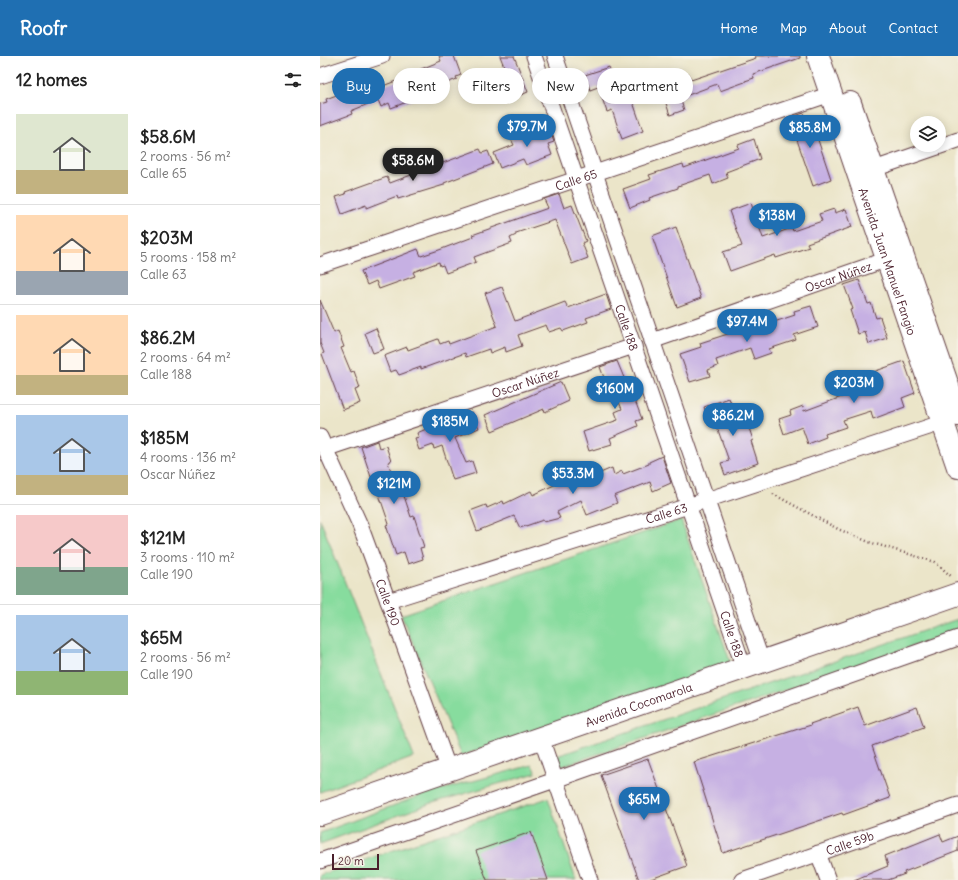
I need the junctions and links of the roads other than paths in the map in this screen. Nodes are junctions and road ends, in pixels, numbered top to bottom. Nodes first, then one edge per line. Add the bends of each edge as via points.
1 (382, 56) edge
2 (534, 56) edge
3 (554, 56) edge
4 (818, 56) edge
5 (834, 56) edge
6 (320, 76) edge
7 (831, 94) junction
8 (958, 140) edge
9 (874, 169) junction
10 (595, 174) junction
11 (576, 180) junction
12 (888, 259) junction
13 (320, 265) edge
14 (652, 341) junction
15 (634, 346) junction
16 (951, 374) edge
17 (951, 419) edge
18 (323, 443) edge
19 (958, 467) edge
20 (707, 500) junction
21 (688, 506) junction
22 (956, 586) edge
23 (388, 601) junction
24 (958, 638) edge
25 (753, 665) junction
26 (540, 738) junction
27 (449, 770) junction
28 (555, 780) junction
29 (958, 805) edge
30 (320, 814) edge
31 (818, 853) junction
32 (320, 861) edge
33 (590, 880) edge
34 (742, 880) edge
35 (828, 880) edge

1 - 6 street
2 - 11 street, Calle 188
3 - 10 street, Calle 188
4 - 7 main road, Avenida Juan Manuel Fangio
5 - 9 main road, Avenida Juan Manuel Fangio
7 - 10 street, Calle 65
7 - 12 main road, Avenida Juan Manuel Fangio
8 - 9 street
9 - 16 main road, Avenida Juan Manuel Fangio
10 - 11 street, Calle 65
10 - 14 street, Calle 188
11 - 13 street, Calle 65
11 - 15 street, Calle 188
12 - 14 street, Oscar Núñez
12 - 17 main road, Avenida Juan Manuel Fangio
14 - 20 street, Calle 188
15 - 18 street, Oscar Núñez
15 - 21 street, Calle 188
16 - 17 main road, Avenida Juan Manuel Fangio
17 - 19 main road, Avenida Juan Manuel Fangio
17 - 20 street, Calle 63
18 - 23 street, Calle 190 via 360,525
20 - 21 street, Calle 63
20 - 25 street, Calle 188
21 - 23 street, Calle 63
21 - 25 street, Calle 188
22 - 25 main road, Avenida Cocomarola
23 - 27 street, Calle 190
24 - 28 street
25 - 26 main road, Avenida Cocomarola
26 - 27 main road, Avenida Cocomarola
26 - 28 street
27 - 30 main road, Avenida Cocomarola
28 - 32 street
28 - 33 street
29 - 31 street, Calle 59b
31 - 34 street, Calle 59b
31 - 35 street

